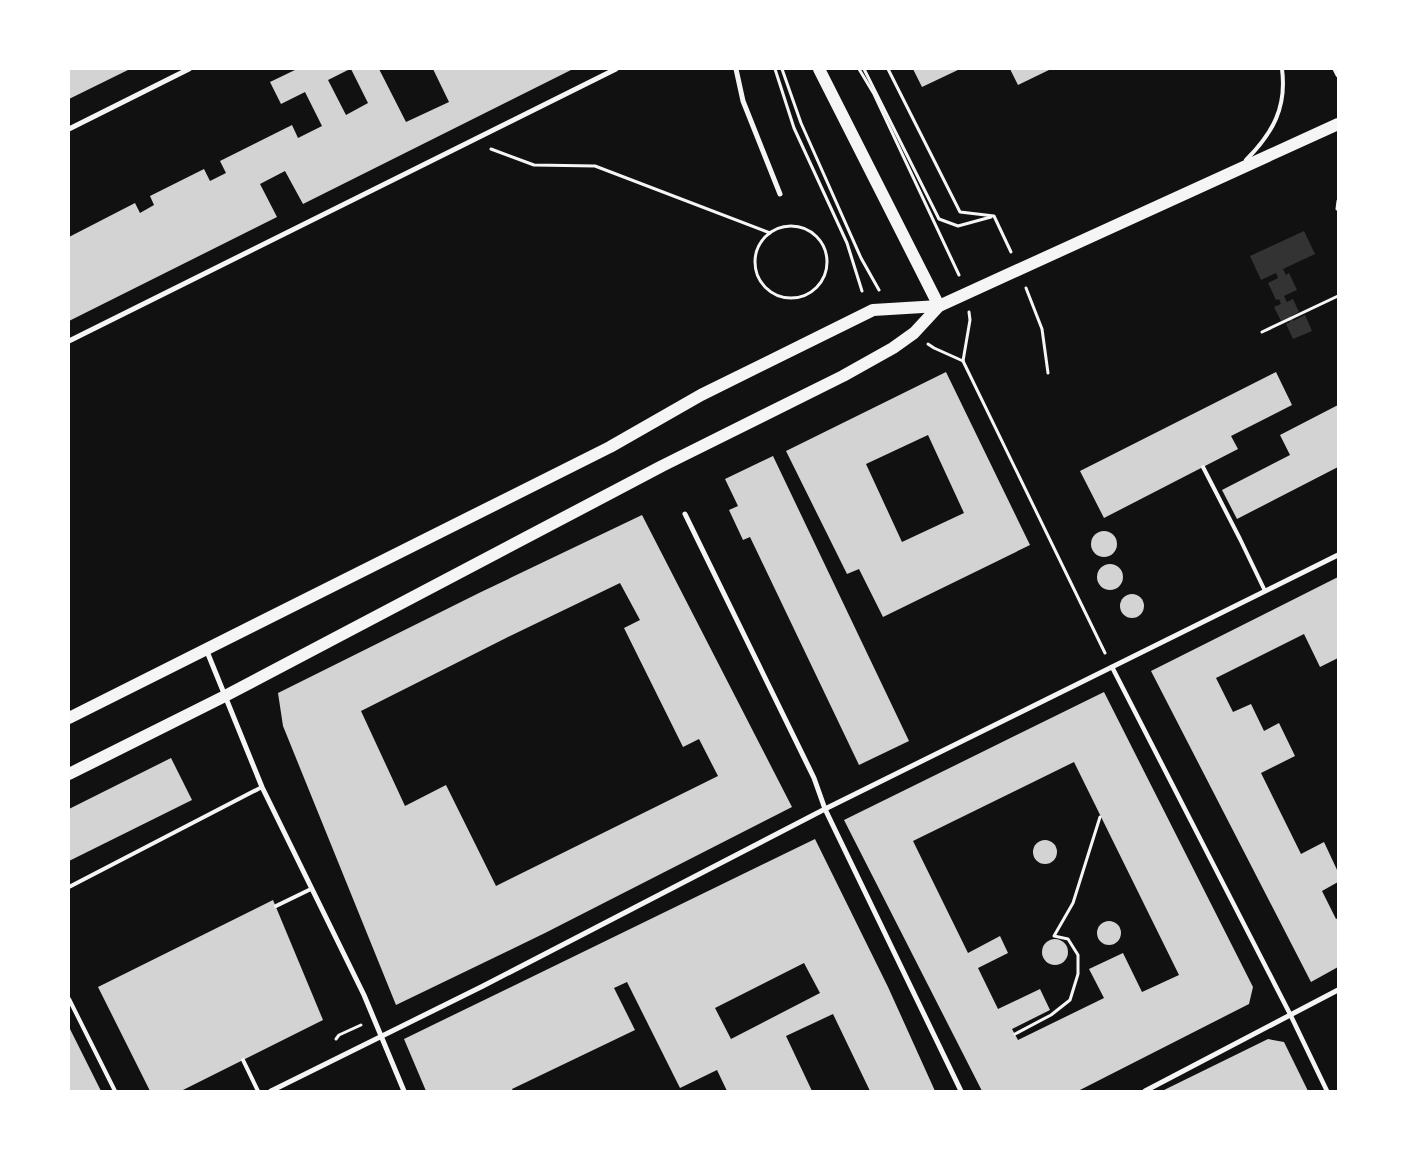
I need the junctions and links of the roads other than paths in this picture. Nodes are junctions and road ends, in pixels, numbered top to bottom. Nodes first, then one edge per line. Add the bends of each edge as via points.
1 (189, 69) edge
2 (616, 69) edge
3 (736, 69) edge
4 (819, 69) edge
5 (1282, 69) edge
6 (1335, 69) edge
7 (1338, 74) edge
8 (1338, 124) edge
9 (69, 129) edge
10 (1225, 176) junction
11 (780, 194) dead end
12 (939, 306) junction
13 (69, 341) edge
14 (1203, 467) dead end
15 (685, 514) dead end
16 (1338, 554) edge
17 (1265, 591) junction
18 (206, 649) junction
19 (1112, 667) junction
20 (225, 696) junction
21 (69, 718) edge
22 (69, 774) edge
23 (262, 788) junction
24 (825, 809) junction
25 (69, 887) edge
26 (311, 888) junction
27 (276, 906) dead end
28 (1338, 990) edge
29 (69, 998) edge
30 (1290, 1014) junction
31 (382, 1037) junction
32 (243, 1060) dead end
33 (115, 1091) edge
34 (258, 1091) edge
35 (271, 1091) edge
36 (404, 1091) edge
37 (960, 1091) edge
38 (1145, 1091) edge
39 (1327, 1091) edge

1 - 9 street
2 - 13 street
3 - 11 street via 743,101
4 - 12 main road
5 - 10 lane via 1283,94 1278,118 1257,150
6 - 7 street
8 - 10 main road
10 - 12 main road
12 - 18 main road via 873,310 821,334 701,395 610,447
12 - 20 main road via 914,333 843,376 662,466
14 - 17 lane
15 - 24 street via 814,778
16 - 17 street
17 - 19 street
18 - 20 street
18 - 21 main road
19 - 24 street
19 - 30 street
20 - 22 main road
20 - 23 street
23 - 25 lane
23 - 26 street
24 - 31 street
24 - 37 street
26 - 27 lane
26 - 31 street
28 - 30 street
29 - 33 lane
30 - 38 street
30 - 39 street
31 - 35 street
31 - 36 street
32 - 34 lane

